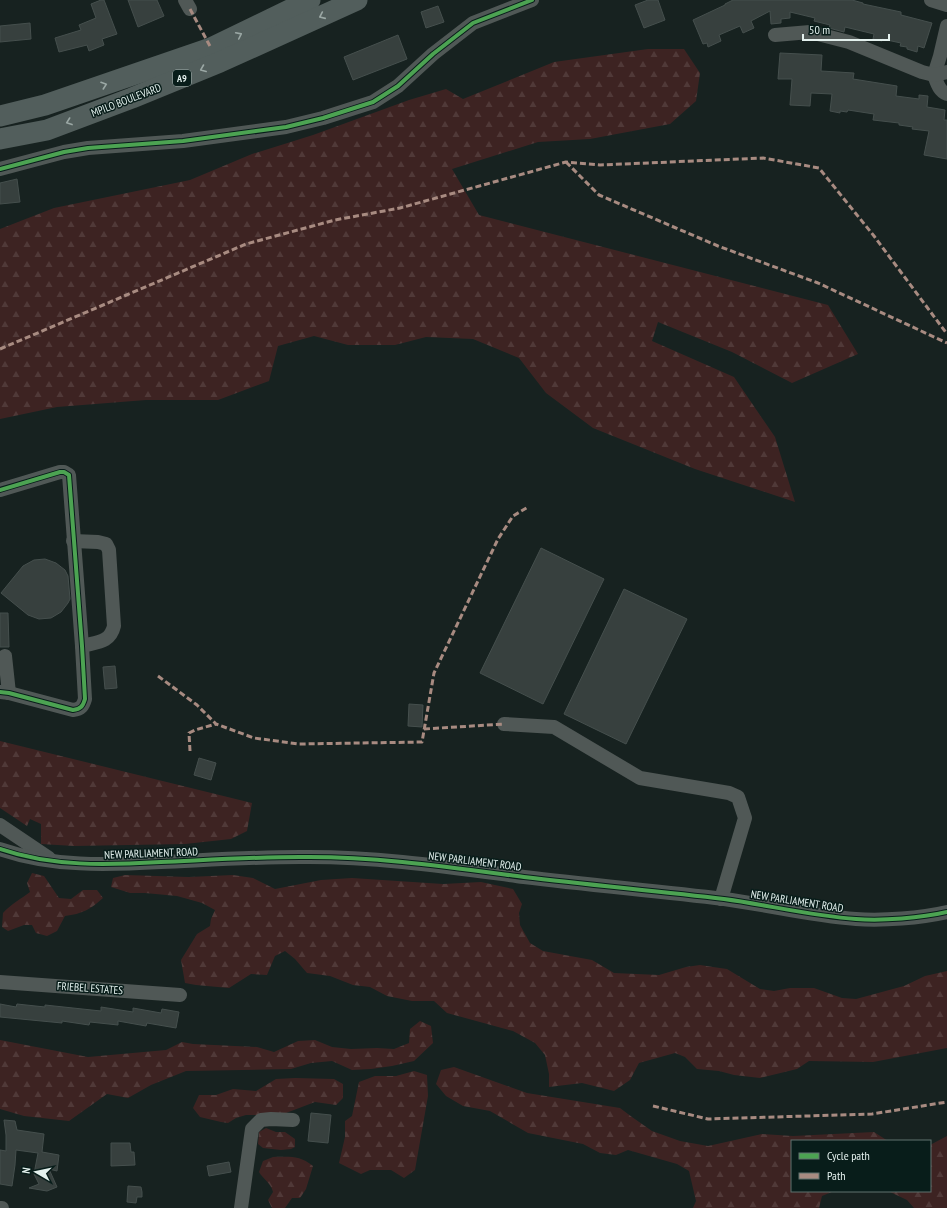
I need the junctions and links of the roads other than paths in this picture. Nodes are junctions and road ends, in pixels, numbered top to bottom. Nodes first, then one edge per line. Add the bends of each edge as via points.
1 (310, 0) edge
2 (357, 0) edge
3 (532, 0) edge
4 (931, 0) edge
5 (947, 5) edge
6 (947, 26) edge
7 (775, 35) dead end
8 (943, 74) edge
9 (947, 94) edge
10 (0, 116) edge
11 (0, 139) edge
12 (0, 169) edge
13 (0, 490) edge
14 (73, 541) junction
15 (82, 646) junction
16 (5, 656) dead end
17 (4, 693) edge
18 (504, 724) dead end
19 (0, 825) edge
20 (0, 849) edge
21 (54, 862) junction
22 (721, 899) junction
23 (947, 912) edge
24 (0, 982) edge
25 (180, 995) dead end
26 (293, 1120) dead end
27 (241, 1208) edge

10 -> 1 highway, MPILO BOULEVARD / A9 via 45,105 211,48
2 -> 11 highway, MPILO BOULEVARD / A9 via 220,62 132,98 47,130
3 - 12 street via 473,23 398,86 373,102 286,127 183,141 88,148
4 - 5 street
6 - 8 street via 940,56
7 - 8 street via 810,32 849,42 922,72
8 - 9 street via 940,88
13 - 14 street via 64,472 70,480
14 - 15 street
14 - 15 street via 98,542 106,544 110,550 114,626 112,634 107,639
15 - 17 street via 85,699 79,709 73,710
16 - 17 street
18 - 22 street via 554,727 640,778 729,793 738,797 745,818
19 - 21 street
20 - 21 street, NEW PARLIAMENT ROAD
21 - 22 street, NEW PARLIAMENT ROAD via 109,865 300,857 360,858
22 - 23 street, NEW PARLIAMENT ROAD via 857,919 878,920
24 - 25 street, FRIEBEL ESTATES
26 - 27 street via 261,1120 252,1129

